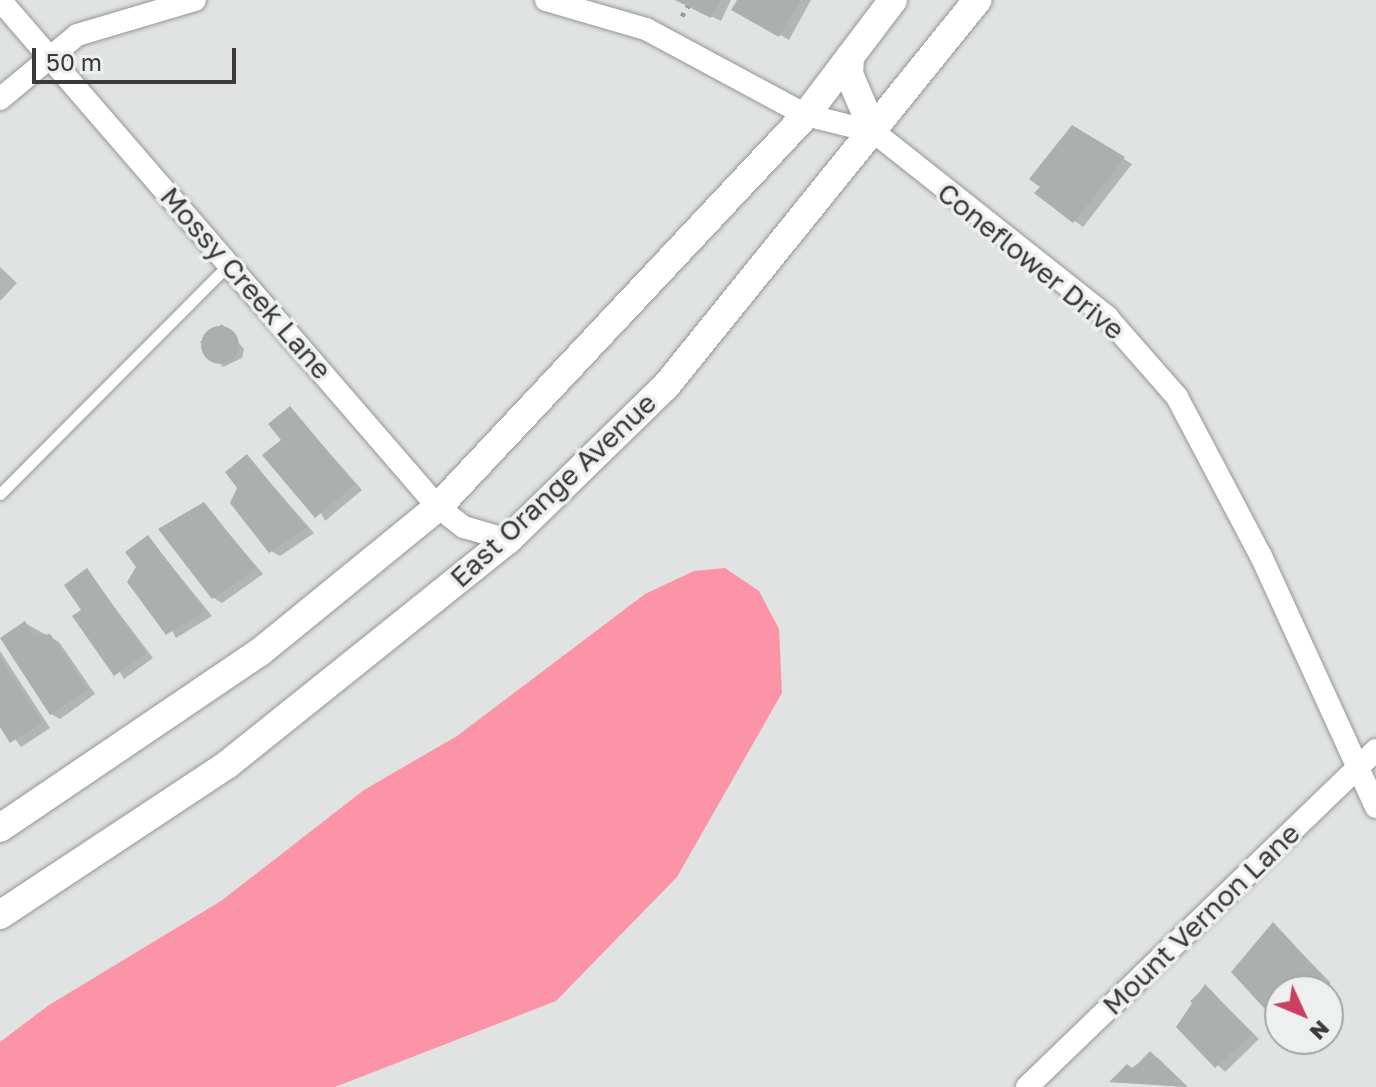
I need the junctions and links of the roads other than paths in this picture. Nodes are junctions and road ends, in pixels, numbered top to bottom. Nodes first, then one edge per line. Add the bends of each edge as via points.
1 (0, 0) edge
2 (195, 0) edge
3 (546, 0) edge
4 (893, 0) edge
5 (978, 0) edge
6 (49, 56) junction
7 (850, 57) junction
8 (0, 99) edge
9 (806, 115) junction
10 (874, 132) junction
11 (228, 265) junction
12 (0, 494) edge
13 (438, 507) junction
14 (508, 540) junction
15 (1376, 750) edge
16 (1358, 768) junction
17 (1376, 807) edge
18 (0, 828) edge
19 (0, 915) edge
20 (1027, 1087) edge

1 - 6 street, Mossy Creek Lane
2 - 6 street via 77,35
3 - 9 street, Coneflower Drive via 646,29
4 - 7 street
5 - 10 street, East Orange Avenue
6 - 8 street
6 - 11 street, Mossy Creek Lane
7 - 9 street
7 - 10 street via 849,74
9 - 10 street, Coneflower Drive
9 - 13 street
10 - 14 street, East Orange Avenue via 666,386
10 - 16 street, Coneflower Drive via 1107,317 1177,397 1261,556
11 - 12 lane
11 - 13 street, Mossy Creek Lane
13 - 14 street, Mossy Creek Lane via 464,527
13 - 18 street via 260,652
14 - 19 street, East Orange Avenue via 228,764
15 - 16 street, Mount Vernon Lane
16 - 17 street, Coneflower Drive
16 - 20 street, Mount Vernon Lane

